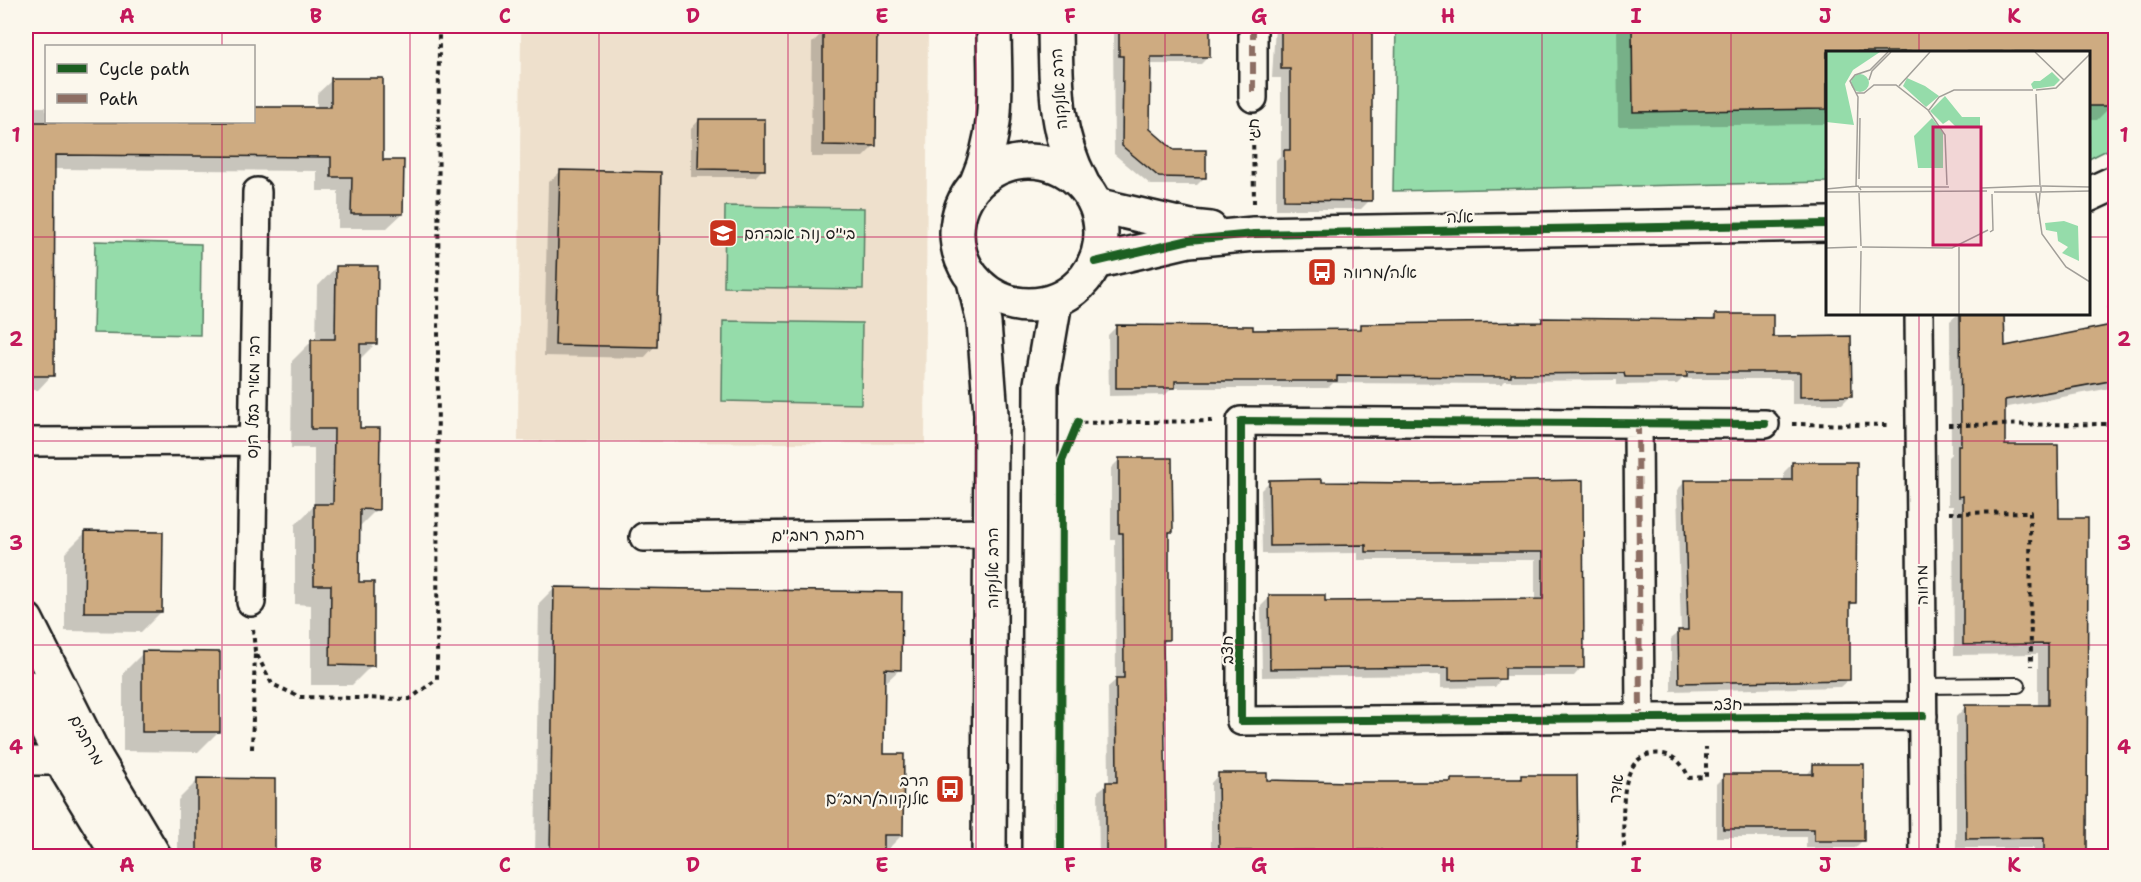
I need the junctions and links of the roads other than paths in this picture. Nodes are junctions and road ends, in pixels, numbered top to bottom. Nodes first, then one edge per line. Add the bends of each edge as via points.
1 (994, 26) edge
2 (1055, 26) edge
3 (1253, 26) edge
4 (1253, 98) road end
5 (977, 182) junction
6 (2115, 182) edge
7 (257, 192) dead end
8 (1089, 194) junction
9 (2090, 194) edge
10 (1826, 224) edge
11 (1254, 234) junction
12 (1095, 262) junction
13 (974, 281) junction
14 (1055, 301) junction
15 (1919, 315) edge
16 (1638, 423) junction
17 (1765, 424) dead end
18 (252, 441) junction
19 (26, 442) edge
20 (993, 533) junction
21 (644, 537) dead end
22 (251, 602) road end
23 (26, 620) edge
24 (2018, 685) road end
25 (1923, 686) junction
26 (26, 687) edge
27 (1923, 716) junction
28 (1640, 718) junction
29 (26, 761) edge
30 (63, 761) junction
31 (119, 856) edge
32 (154, 856) edge
33 (990, 856) edge
34 (1039, 856) edge
35 (1924, 856) edge

1 - 5 main road via 995,126
2 - 8 main road, הרב אלנקוה via 1062,139
3 - 4 street, חגי
5 - 8 main road via 1006,164 1030,160 1053,164
5 - 13 main road via 964,200 956,231 959,252
6 - 9 main road
7 - 18 street, רבי מאיר בעל הנס
8 - 11 main road, אלה via 1191,228
8 - 12 main road via 1101,241
10 - 11 main road, אלה
11 - 12 main road, אלה via 1189,240
12 - 14 main road via 1074,290
13 - 14 main road via 991,295 1011,303 1034,306
13 - 20 main road, הרב אלנקוה via 989,368
14 - 34 main road via 1041,384
15 - 25 street, מרווה
16 - 17 street, חצב
16 - 28 street
16 - 28 street, חצב via 1241,421 1241,721
18 - 19 street
18 - 22 street, רבי מאיר בעל הנס
20 - 21 street, רחבת רמב"ם
20 - 33 main road, הרב אלנקוה
23 - 32 main road, מרחבים via 95,757
24 - 25 lane
25 - 27 street, מרווה
26 - 30 main road, מרחבים
27 - 28 street, חצב
27 - 35 street, מרווה
29 - 30 street
30 - 31 main road, מרחבים

